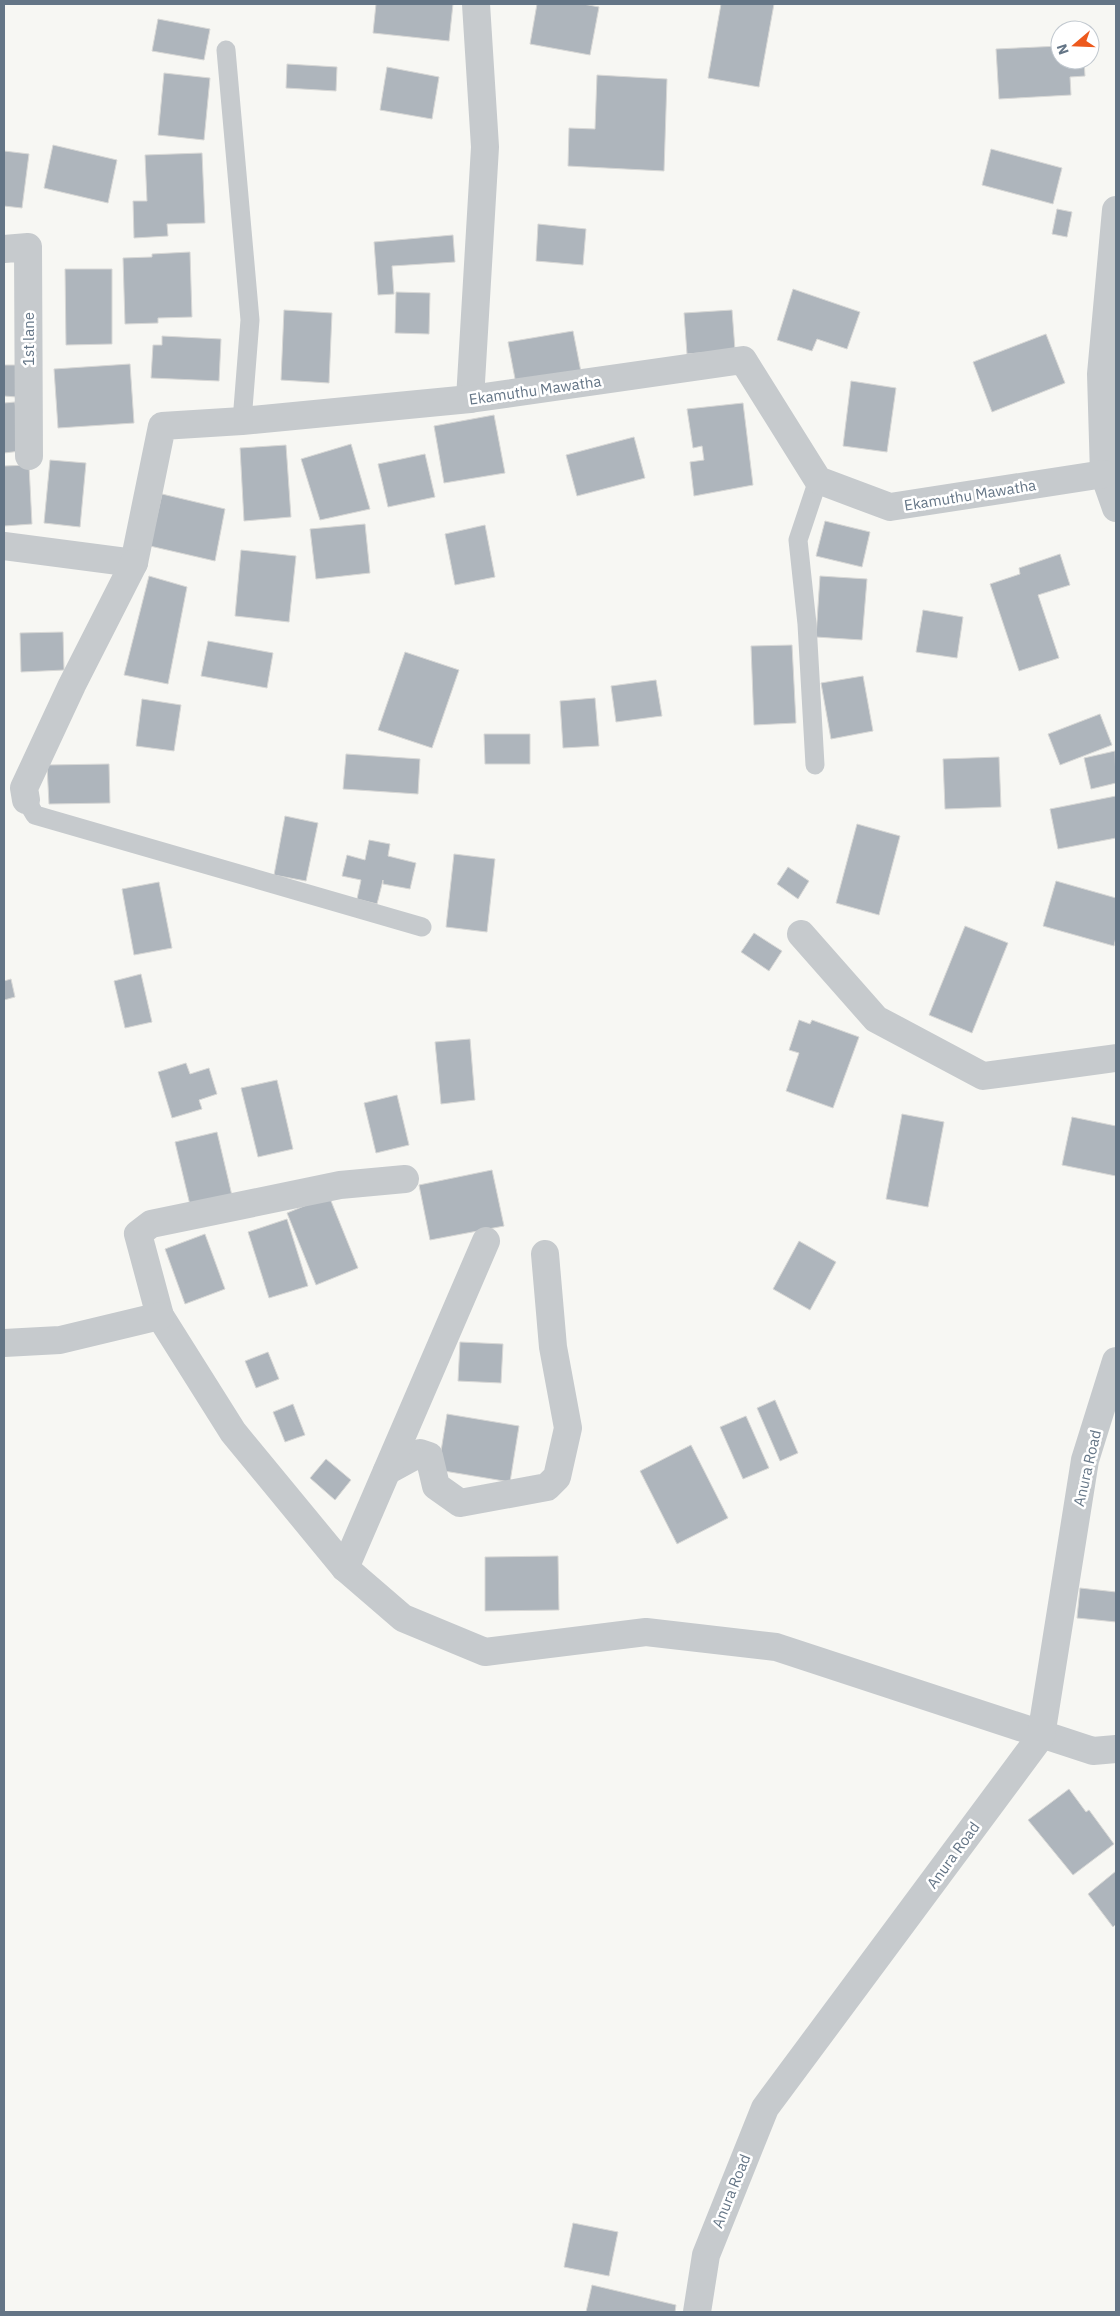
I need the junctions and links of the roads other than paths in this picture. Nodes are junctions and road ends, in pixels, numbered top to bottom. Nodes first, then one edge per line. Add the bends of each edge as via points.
1 (476, 4) edge
2 (226, 50) dead end
3 (1116, 210) edge
4 (4, 249) edge
5 (1109, 374) edge
6 (470, 399) junction
7 (242, 421) junction
8 (29, 456) dead end
9 (1104, 474) junction
10 (818, 480) junction
11 (1116, 508) edge
12 (4, 546) edge
13 (134, 564) junction
14 (815, 765) dead end
15 (26, 800) joint
16 (422, 928) dead end
17 (801, 934) dead end
18 (1116, 1058) edge
19 (405, 1179) dead end
20 (486, 1241) dead end
21 (545, 1254) dead end
22 (160, 1316) junction
23 (4, 1342) edge
24 (1116, 1361) edge
25 (387, 1471) junction
26 (345, 1568) junction
27 (1041, 1736) junction
28 (1116, 1749) edge
29 (697, 2312) edge

1 - 6 street via 485,147
2 - 7 lane via 250,320
3 - 5 street
4 - 8 street, 1st lane via 28,247
5 - 9 street
6 - 7 street, Ekamuthu Mawatha
6 - 10 street, Ekamuthu Mawatha via 743,360
7 - 13 street, Ekamuthu Mawatha via 162,426
9 - 10 street, Ekamuthu Mawatha via 890,507
9 - 11 street
10 - 14 lane via 798,540 807,624
12 - 13 street
13 - 15 street via 24,788
15 - 16 lane via 35,815
17 - 18 street via 876,1019 983,1076
19 - 22 street via 340,1185 151,1224 138,1234
20 - 25 street
21 - 25 street via 554,1347 568,1428 556,1477 547,1487 460,1503 436,1486 430,1456 420,1453
22 - 23 street via 60,1340
22 - 26 street via 233,1432
24 - 27 street, Anura Road via 1085,1460
25 - 26 street
26 - 27 street via 403,1618 485,1652 646,1632 776,1647
27 - 28 street via 1093,1752
27 - 29 street, Anura Road via 765,2108 706,2255

